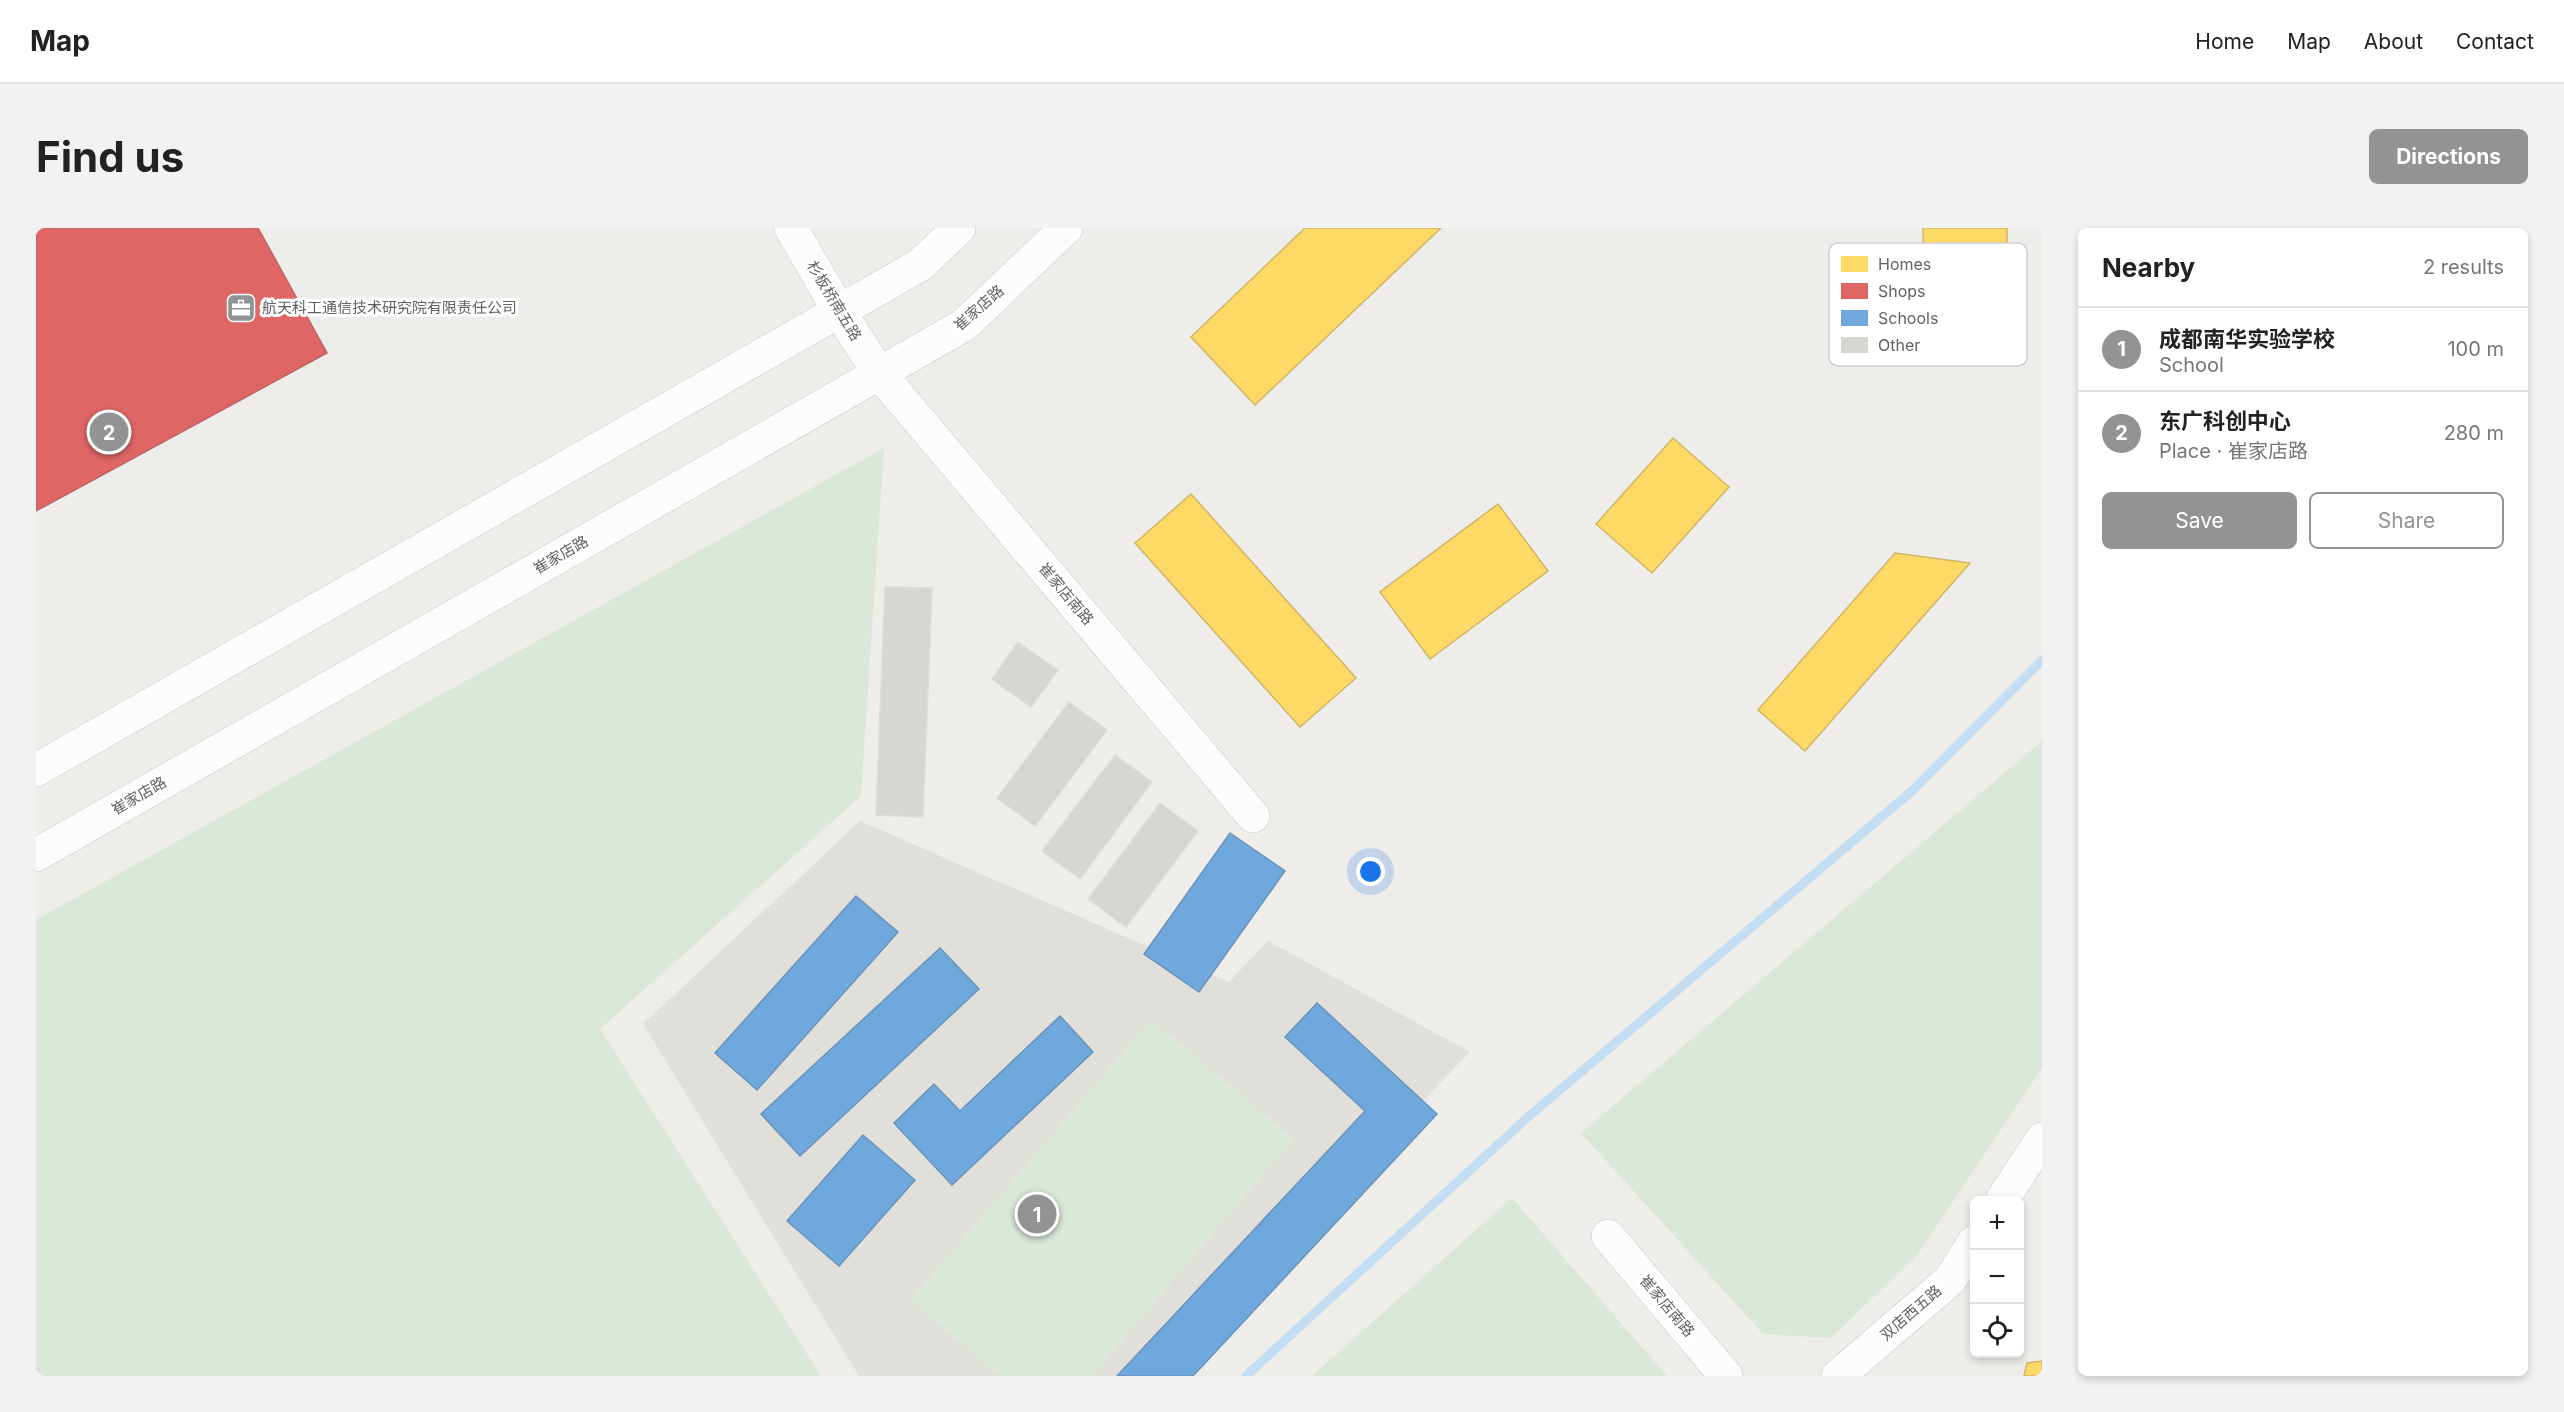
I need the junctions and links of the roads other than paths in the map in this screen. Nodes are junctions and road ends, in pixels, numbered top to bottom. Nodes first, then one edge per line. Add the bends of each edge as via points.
1 (791, 228) edge
2 (959, 228) edge
3 (1066, 228) edge
4 (839, 311) junction
5 (879, 373) junction
6 (36, 770) edge
7 (1253, 816) dead end
8 (36, 855) edge
9 (2042, 1139) edge
10 (2005, 1196) edge
11 (1608, 1236) dead end
12 (1970, 1248) edge
13 (1726, 1376) edge
14 (1838, 1376) edge

1 - 4 main road, 杉板桥南五路
2 - 4 main road via 920,265
3 - 5 main road, 崔家店路 via 964,325
4 - 5 main road, 杉板桥南五路
4 - 6 main road
5 - 7 main road, 崔家店南路
5 - 8 main road, 崔家店路
9 - 10 main road
11 - 13 main road, 崔家店南路
12 - 14 main road, 双店西五路 via 1950,1280

